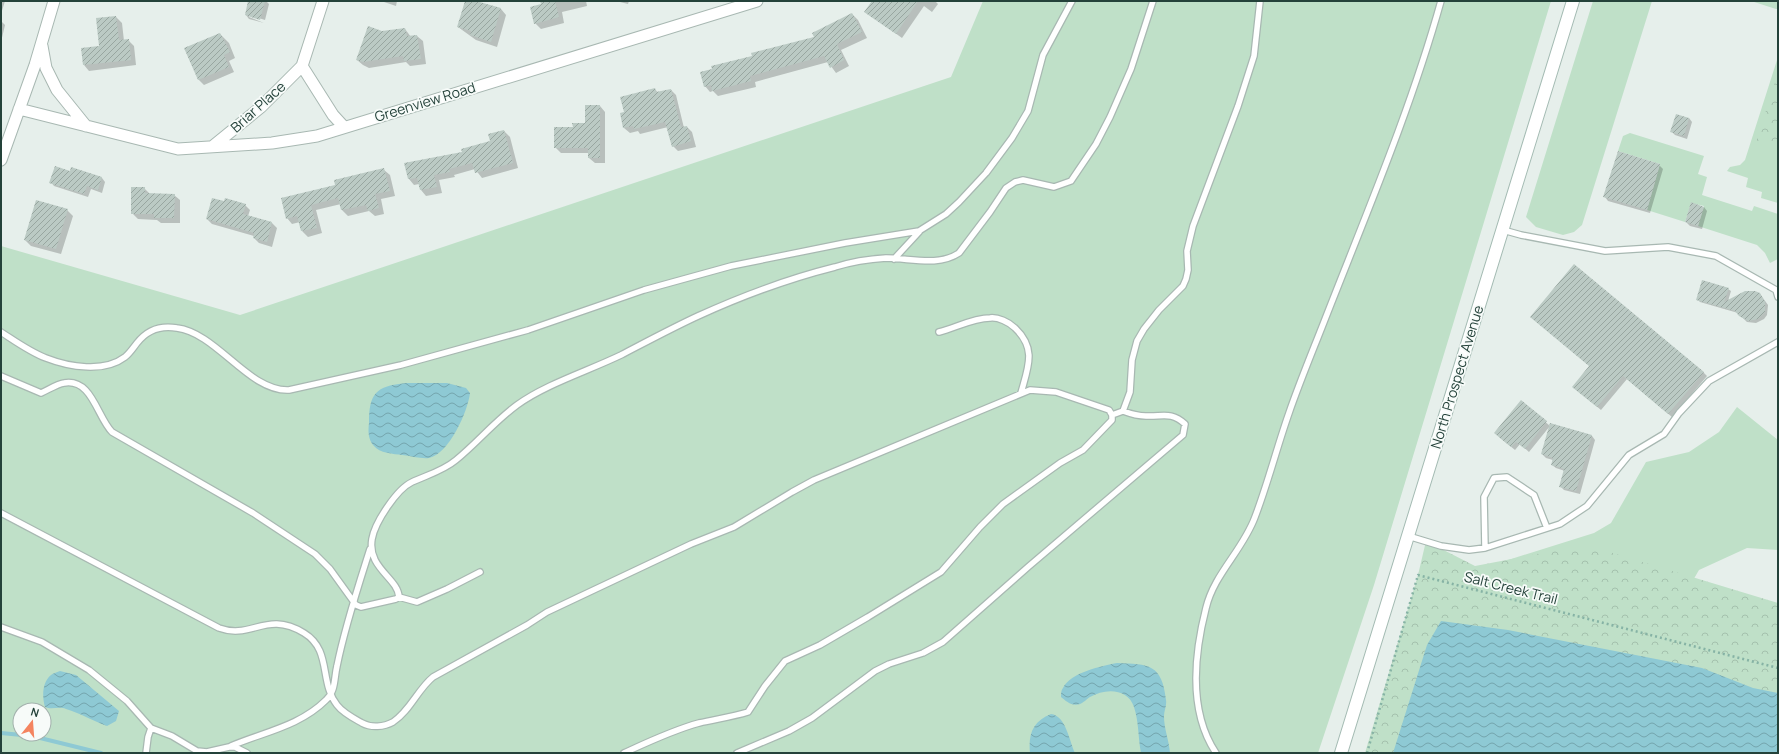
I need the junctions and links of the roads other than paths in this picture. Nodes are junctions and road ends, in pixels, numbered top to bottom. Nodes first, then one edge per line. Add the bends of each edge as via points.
1 (54, 1) edge
2 (322, 1) edge
3 (757, 1) edge
4 (1072, 1) edge
5 (1153, 1) edge
6 (1260, 1) edge
7 (1441, 1) edge
8 (1573, 1) edge
9 (41, 42) junction
10 (302, 66) junction
11 (19, 109) junction
12 (86, 126) junction
13 (344, 127) junction
14 (213, 146) junction
15 (1, 160) edge
16 (1502, 230) junction
17 (919, 231) junction
18 (894, 258) junction
19 (1778, 298) edge
20 (1, 332) edge
21 (939, 332) dead end
22 (1778, 342) edge
23 (1, 376) edge
24 (1020, 393) junction
25 (1123, 411) junction
26 (1112, 416) junction
27 (1, 513) edge
28 (1547, 528) junction
29 (1408, 536) junction
30 (371, 546) junction
31 (1485, 548) junction
32 (480, 572) dead end
33 (399, 597) junction
34 (354, 603) junction
35 (1, 627) edge
36 (331, 694) junction
37 (151, 728) junction
38 (229, 747) junction
39 (146, 753) edge
40 (247, 753) edge
41 (624, 753) edge
42 (737, 753) edge
43 (1216, 753) edge
44 (1341, 753) edge

1 - 9 street
2 - 10 street, Briar Place
3 - 13 street, Greenview Road
4 - 17 lane via 1043,55 1028,111 1012,138 960,202
5 - 18 lane via 1131,69 1110,117 1096,144 1071,181 1054,187 1023,180 1015,182 1006,188 959,253 954,256 941,260
6 - 25 lane via 1254,56 1193,226 1187,251 1186,279 1137,341 1132,360 1130,392
7 - 43 lane via 1429,44 1394,141 1289,414 1254,519 1243,542 1210,595 1195,673 1200,713 1208,741
8 - 16 main road, North Prospect Avenue
9 - 11 street
9 - 12 street via 46,68 57,90
10 - 13 street via 333,115
10 - 14 street, Briar Place via 261,107
11 - 12 street, Greenview Road
11 - 15 street
12 - 14 street, Greenview Road via 178,149
13 - 14 street, Greenview Road via 317,136 272,143
16 - 19 lane via 1605,251 1668,247 1716,256 1776,290
16 - 29 main road, North Prospect Avenue
17 - 18 lane
17 - 20 lane via 731,266 644,290 528,330 401,365 289,390 280,390 262,383 212,344 186,329 167,327 150,330 125,357 108,366 97,367 67,364 46,358
18 - 30 lane via 872,259 806,274 740,298 530,397 496,422 455,461 411,482 401,490 378,523
21 - 24 lane via 989,318 1013,326 1026,339 1028,347 1028,369
22 - 28 lane via 1709,381 1679,413 1664,434 1629,455 1587,506 1560,524
23 - 34 lane via 41,393 63,383 82,387 88,392 102,420 112,432 254,513 315,554 330,569
24 - 26 lane via 1030,390 1056,392 1102,407 1109,410
24 - 36 lane via 802,486 734,527 691,544 558,607 433,676 424,684 411,705 394,721 385,725 374,727 352,718 337,705
25 - 26 lane
25 - 42 lane via 1134,415 1172,416 1185,424 1184,435 943,642 923,653 874,671 812,718 789,731
26 - 41 lane via 1108,425 1083,450 1060,463 1003,504 941,572 868,618 785,661 748,712 727,719 699,723
27 - 36 lane via 219,628 235,632 273,623 299,630 320,649
28 - 31 lane
28 - 31 lane via 1534,495 1508,477 1494,478 1484,497
29 - 31 lane via 1454,549
29 - 44 main road, North Prospect Avenue
30 - 33 lane via 375,560 399,592
30 - 34 lane
32 - 33 lane via 417,602
33 - 34 lane via 361,607
34 - 36 lane via 344,634
35 - 37 lane via 42,642 89,670 126,701
36 - 38 lane via 317,708 290,724
37 - 38 lane via 172,736 197,751 207,752
37 - 39 lane
38 - 40 lane

